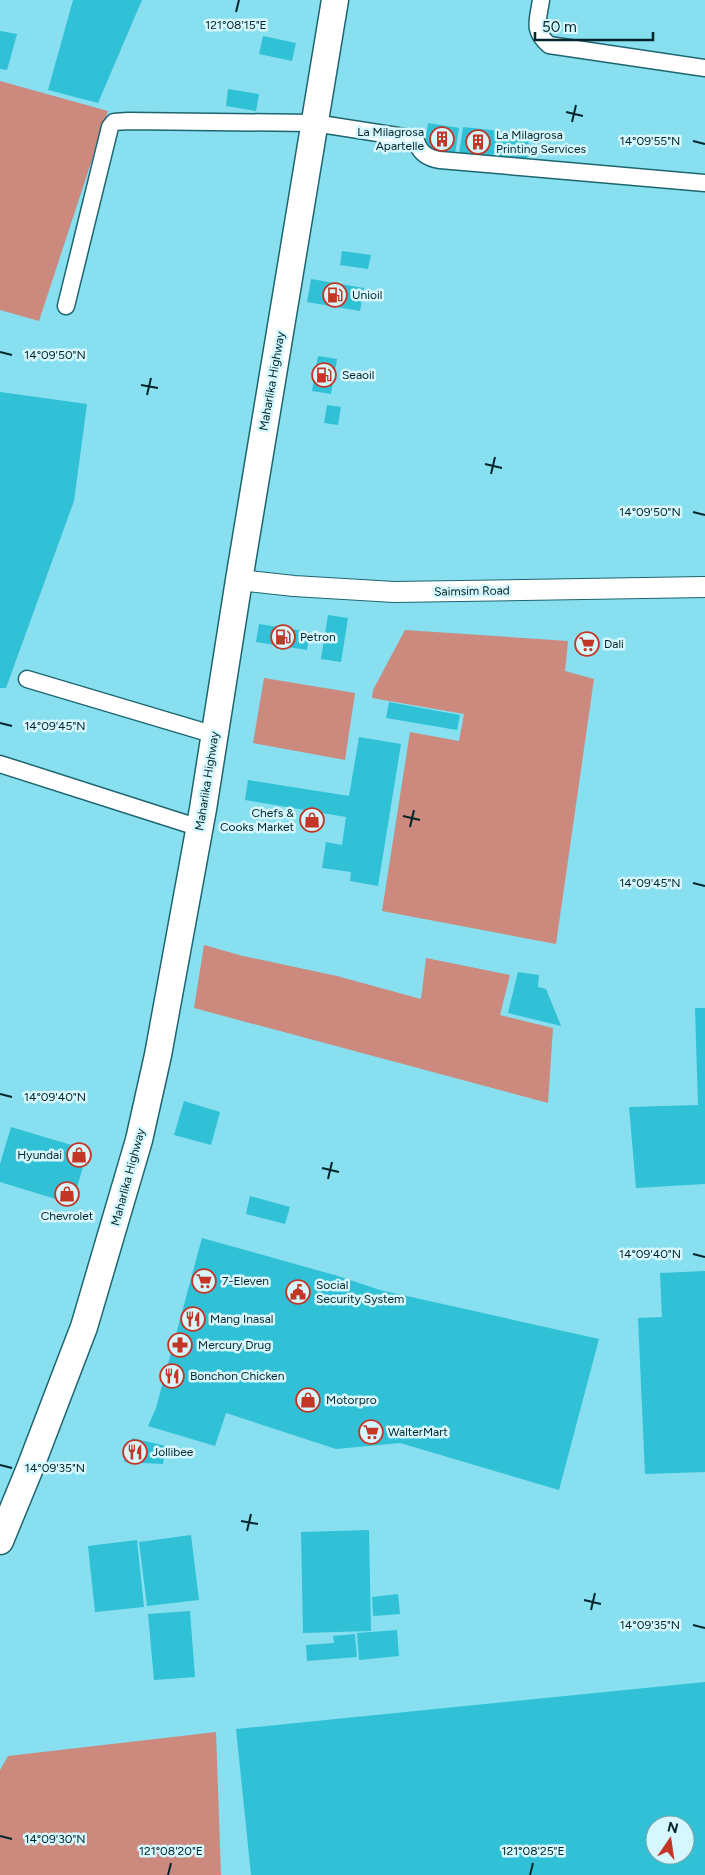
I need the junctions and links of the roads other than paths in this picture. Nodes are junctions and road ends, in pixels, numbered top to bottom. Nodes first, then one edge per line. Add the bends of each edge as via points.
1 (335, 0) edge
2 (541, 0) edge
3 (705, 68) edge
4 (314, 123) junction
5 (705, 183) edge
6 (66, 306) dead end
7 (239, 580) junction
8 (705, 586) edge
9 (27, 679) dead end
10 (215, 735) junction
11 (0, 764) edge
12 (200, 828) junction
13 (0, 1541) edge

1 - 4 highway, Maharlika Highway
2 - 3 street via 537,25 540,37 549,46
4 - 5 street via 404,137 416,141 419,150 435,160
4 - 6 street via 114,122 110,127
4 - 7 highway, Maharlika Highway
7 - 8 street, Saimsim Road via 394,592
7 - 10 highway, Maharlika Highway
9 - 10 street
10 - 12 highway, Maharlika Highway
11 - 12 street
12 - 13 highway, Maharlika Highway via 158,1055 118,1212 84,1327

